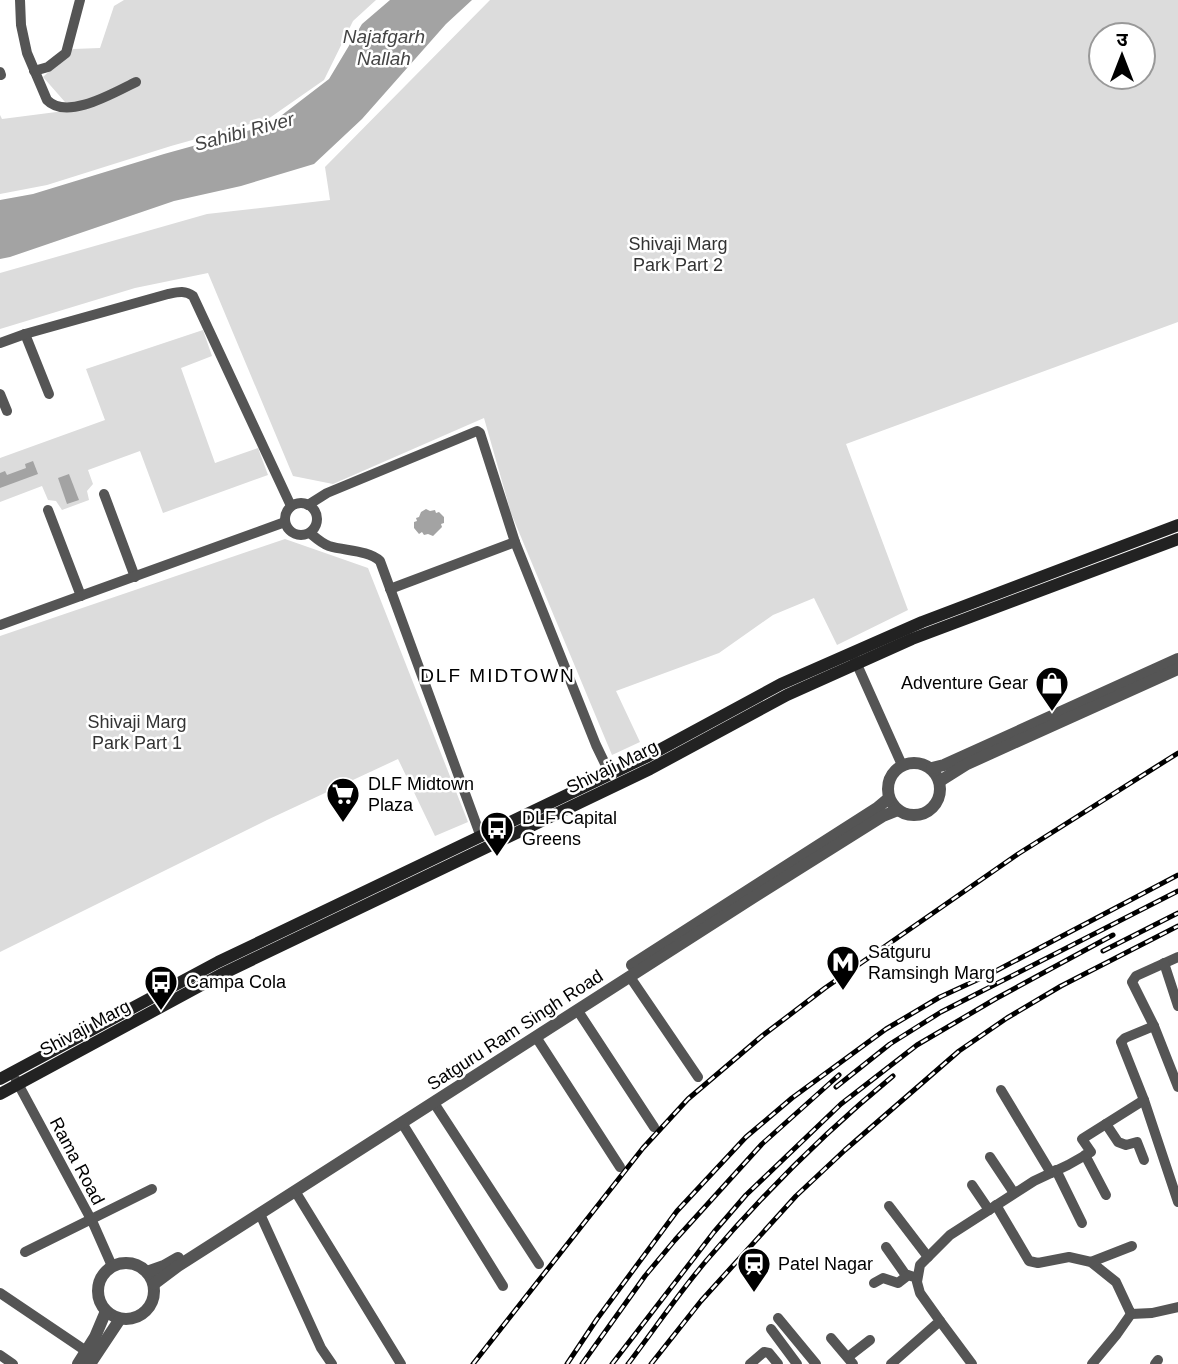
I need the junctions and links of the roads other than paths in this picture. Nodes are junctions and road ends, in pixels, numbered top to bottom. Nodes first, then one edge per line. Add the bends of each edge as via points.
1 (20, 0) edge
2 (80, 0) edge
3 (34, 71) junction
4 (136, 82) dead end
5 (25, 334) junction
6 (0, 343) edge
7 (0, 394) edge
8 (49, 394) dead end
9 (7, 411) dead end
10 (104, 494) dead end
11 (309, 505) junction
12 (291, 506) junction
13 (48, 510) dead end
14 (285, 523) junction
15 (1178, 525) edge
16 (310, 533) junction
17 (1178, 539) edge
18 (515, 542) junction
19 (135, 578) junction
20 (390, 589) junction
21 (81, 596) junction
22 (0, 625) edge
23 (854, 657) junction
24 (1178, 659) edge
25 (1178, 669) edge
26 (902, 765) junction
27 (932, 768) junction
28 (610, 774) junction
29 (940, 781) junction
30 (889, 798) junction
31 (898, 810) junction
32 (481, 837) junction
33 (1178, 957) edge
34 (1164, 964) junction
35 (630, 977) junction
36 (1178, 1006) edge
37 (578, 1010) junction
38 (1154, 1026) junction
39 (536, 1037) junction
40 (698, 1077) dead end
41 (10, 1078) edge
42 (1178, 1087) edge
43 (1001, 1090) dead end
44 (0, 1094) edge
45 (1144, 1100) junction
46 (434, 1103) junction
47 (402, 1123) junction
48 (1106, 1124) junction
49 (654, 1127) dead end
50 (1086, 1155) junction
51 (990, 1157) dead end
52 (1144, 1160) dead end
53 (620, 1167) dead end
54 (1053, 1172) junction
55 (972, 1185) dead end
56 (152, 1189) dead end
57 (295, 1191) junction
58 (1014, 1194) junction
59 (1106, 1195) dead end
60 (1177, 1197) edge
61 (889, 1206) dead end
62 (992, 1208) junction
63 (260, 1214) junction
64 (91, 1220) junction
65 (1082, 1223) dead end
66 (1132, 1246) dead end
67 (886, 1247) dead end
68 (25, 1252) dead end
69 (928, 1257) junction
70 (1091, 1262) junction
71 (538, 1264) dead end
72 (112, 1266) junction
73 (912, 1277) junction
74 (150, 1278) junction
75 (874, 1283) dead end
76 (503, 1286) dead end
77 (0, 1293) edge
78 (1178, 1307) edge
79 (106, 1311) junction
80 (1131, 1314) junction
81 (778, 1318) dead end
82 (120, 1319) junction
83 (940, 1321) junction
84 (771, 1329) dead end
85 (831, 1338) dead end
86 (870, 1340) dead end
87 (0, 1355) edge
88 (88, 1357) edge
89 (851, 1361) edge
90 (13, 1364) edge
91 (78, 1364) edge
92 (332, 1364) edge
93 (401, 1364) edge
94 (750, 1364) edge
95 (778, 1364) edge
96 (797, 1364) edge
97 (816, 1364) edge
98 (891, 1364) edge
99 (972, 1364) edge
100 (1092, 1364) edge

1 - 3 street via 21,25
2 - 3 street via 66,53
3 - 4 street via 47,100 60,108 78,107
5 - 6 street
5 - 8 street
5 - 12 street via 168,294 193,296
7 - 9 street
10 - 19 street
11 - 12 street
11 - 16 street via 317,516
11 - 18 street via 327,493 477,431
12 - 14 street
13 - 21 street
14 - 16 street via 295,534
14 - 19 street
15 - 23 main road, Shivaji Marg via 934,617
16 - 20 street via 329,546 376,558
17 - 23 main road, Shivaji Marg
18 - 20 street
18 - 28 street
19 - 21 street
20 - 32 street
21 - 22 street
23 - 26 street
23 - 28 main road, Shivaji Marg via 781,684
23 - 41 main road, Shivaji Marg via 650,769
24 - 27 street
25 - 29 street via 967,764
26 - 27 street via 912,762
26 - 30 street via 892,773
27 - 29 street
28 - 32 main road, Shivaji Marg
29 - 31 street via 941,793 927,813
30 - 31 street
30 - 74 street, Satguru Ram Singh Road
31 - 35 street, Satguru Ram Singh Road
32 - 41 main road, Shivaji Marg via 218,962
33 - 34 street
34 - 36 street
34 - 38 street via 1132,979
35 - 37 street, Satguru Ram Singh Road
35 - 40 street
37 - 39 street, Satguru Ram Singh Road
37 - 49 street
38 - 42 street
38 - 45 street via 1121,1042
39 - 46 street, Satguru Ram Singh Road
39 - 53 street
41 - 44 main road, Shivaji Marg
41 - 64 street, Rama Road
43 - 54 street
45 - 48 street
45 - 60 street
46 - 47 street, Satguru Ram Singh Road
46 - 71 street
47 - 57 street, Satguru Ram Singh Road
47 - 76 street
48 - 50 street via 1082,1139 1091,1152
48 - 52 street via 1118,1142 1137,1142
50 - 54 street
50 - 59 street
51 - 58 street
54 - 58 street
54 - 65 street
55 - 62 street
56 - 64 street
57 - 63 street, Satguru Ram Singh Road
57 - 93 street
58 - 62 street
61 - 69 street
62 - 69 street via 950,1235
62 - 70 street via 1029,1261 1069,1257
63 - 74 street, Satguru Ram Singh Road
63 - 92 street
64 - 68 street
64 - 72 street, Rama Road
66 - 70 street
67 - 73 street
69 - 73 street
70 - 80 street via 1116,1282
72 - 74 street via 138,1265
72 - 79 street via 98,1287
73 - 75 street via 898,1283 883,1278
73 - 83 street
74 - 82 street via 154,1297 149,1307 141,1315
77 - 88 street
78 - 80 street
79 - 82 street
79 - 88 street
80 - 100 street
81 - 97 street
82 - 88 street
83 - 98 street
83 - 99 street
84 - 96 street
85 - 89 street
86 - 89 street
87 - 90 street
88 - 91 street
94 - 95 street via 764,1352

